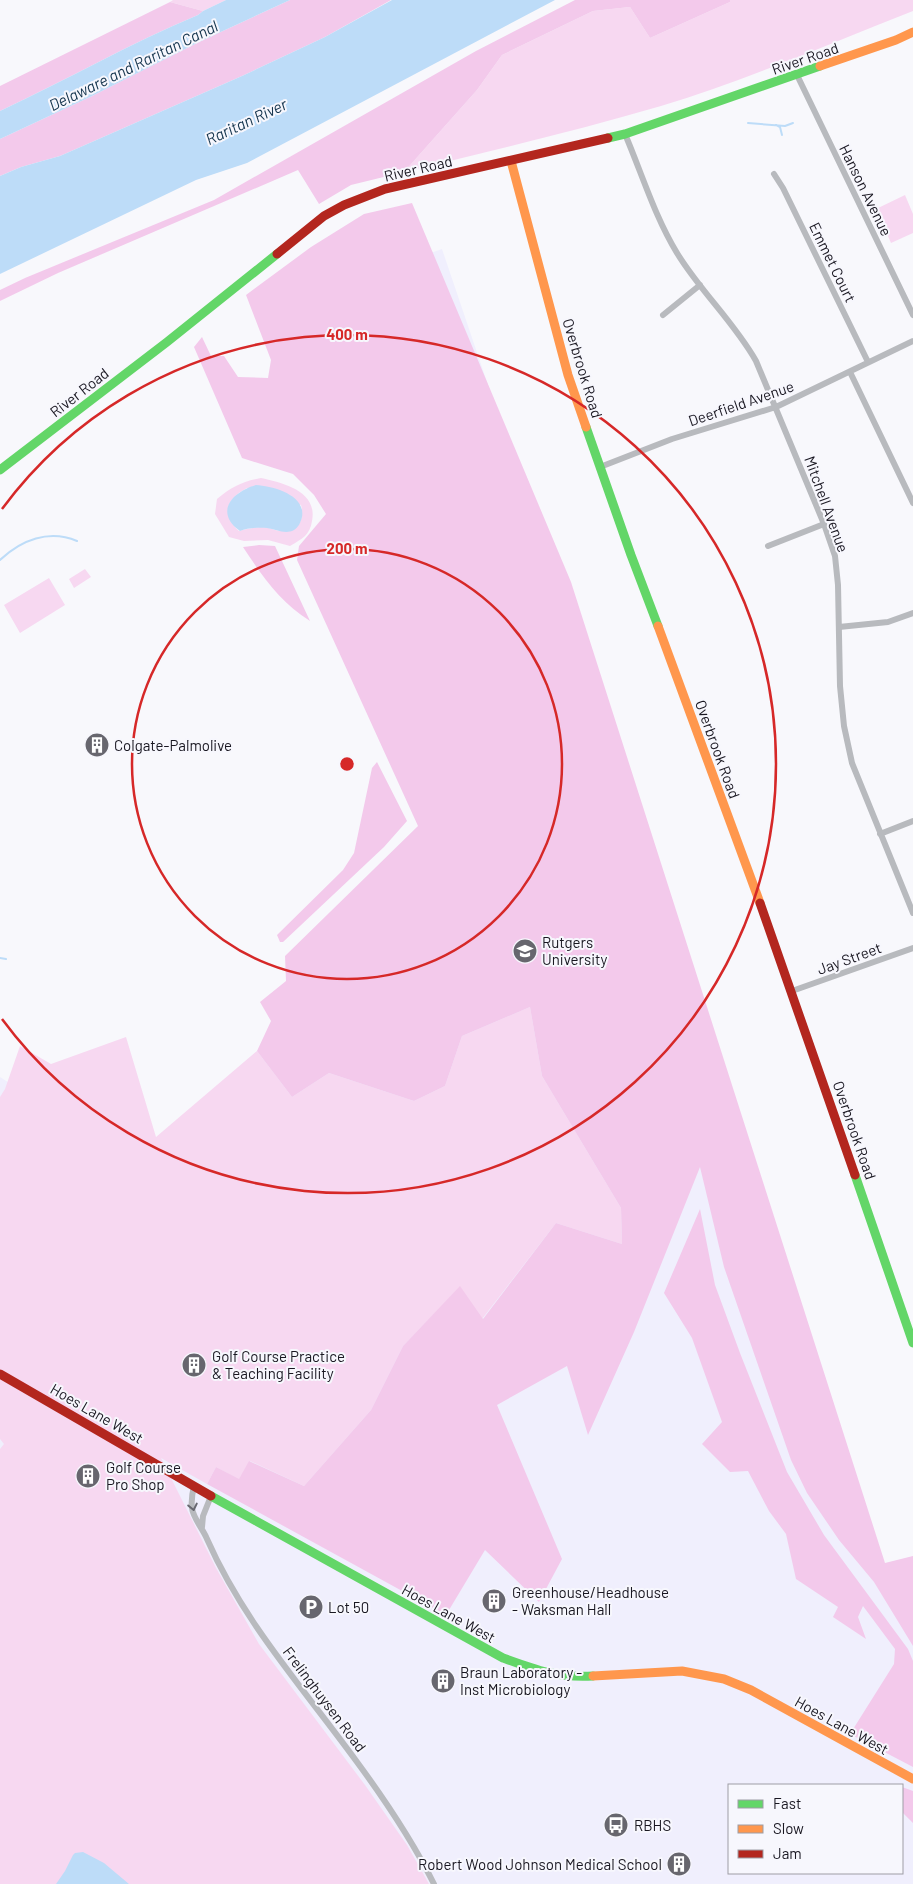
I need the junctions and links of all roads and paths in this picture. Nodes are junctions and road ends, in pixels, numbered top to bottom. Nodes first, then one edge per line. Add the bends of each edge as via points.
1 (913, 32) edge
2 (797, 75) junction
3 (625, 134) junction
4 (511, 161) junction
5 (774, 174) dead end
6 (700, 285) junction
7 (663, 315) dead end
8 (913, 315) edge
9 (913, 341) edge
10 (868, 362) junction
11 (850, 372) junction
12 (776, 407) junction
13 (600, 467) junction
14 (0, 470) edge
15 (913, 503) edge
16 (824, 524) junction
17 (768, 546) dead end
18 (913, 612) edge
19 (839, 627) junction
20 (913, 821) edge
21 (880, 834) junction
22 (913, 913) edge
23 (913, 948) edge
24 (792, 991) junction
25 (913, 1343) edge
26 (0, 1374) edge
27 (194, 1486) junction
28 (211, 1496) junction
29 (202, 1527) junction
30 (913, 1779) edge
31 (434, 1884) edge

1 - 2 street, River Road
2 - 3 street, River Road
2 - 8 street, Hanson Avenue
3 - 4 street, River Road
3 - 6 street, Mitchell Avenue via 665,232
4 - 13 street, Overbrook Road via 568,375
4 - 14 street, River Road via 385,189 324,216
5 - 10 street, Emmet Court
6 - 7 street
6 - 12 street, Mitchell Avenue via 745,343
9 - 10 street, Deerfield Avenue
10 - 11 street, Deerfield Avenue
11 - 12 street, Deerfield Avenue
11 - 15 street
12 - 13 street, Deerfield Avenue via 672,439
12 - 16 street, Mitchell Avenue
13 - 24 street, Overbrook Road
16 - 17 street
16 - 19 street, Mitchell Avenue via 835,556
18 - 19 street via 888,622
19 - 21 street, Mitchell Avenue via 844,726 852,763
20 - 21 street
21 - 22 street, Mitchell Avenue
23 - 24 street, Jay Street
24 - 25 street, Overbrook Road
26 - 27 street, Hoes Lane West
27 - 28 street, Hoes Lane West
27 -> 29 street, Frelinghuysen Road via 192,1510
28 - 29 street
28 - 30 street, Hoes Lane West via 503,1658 549,1674 576,1677 682,1671 724,1679
29 - 31 street, Frelinghuysen Road via 214,1555 263,1639 357,1762

